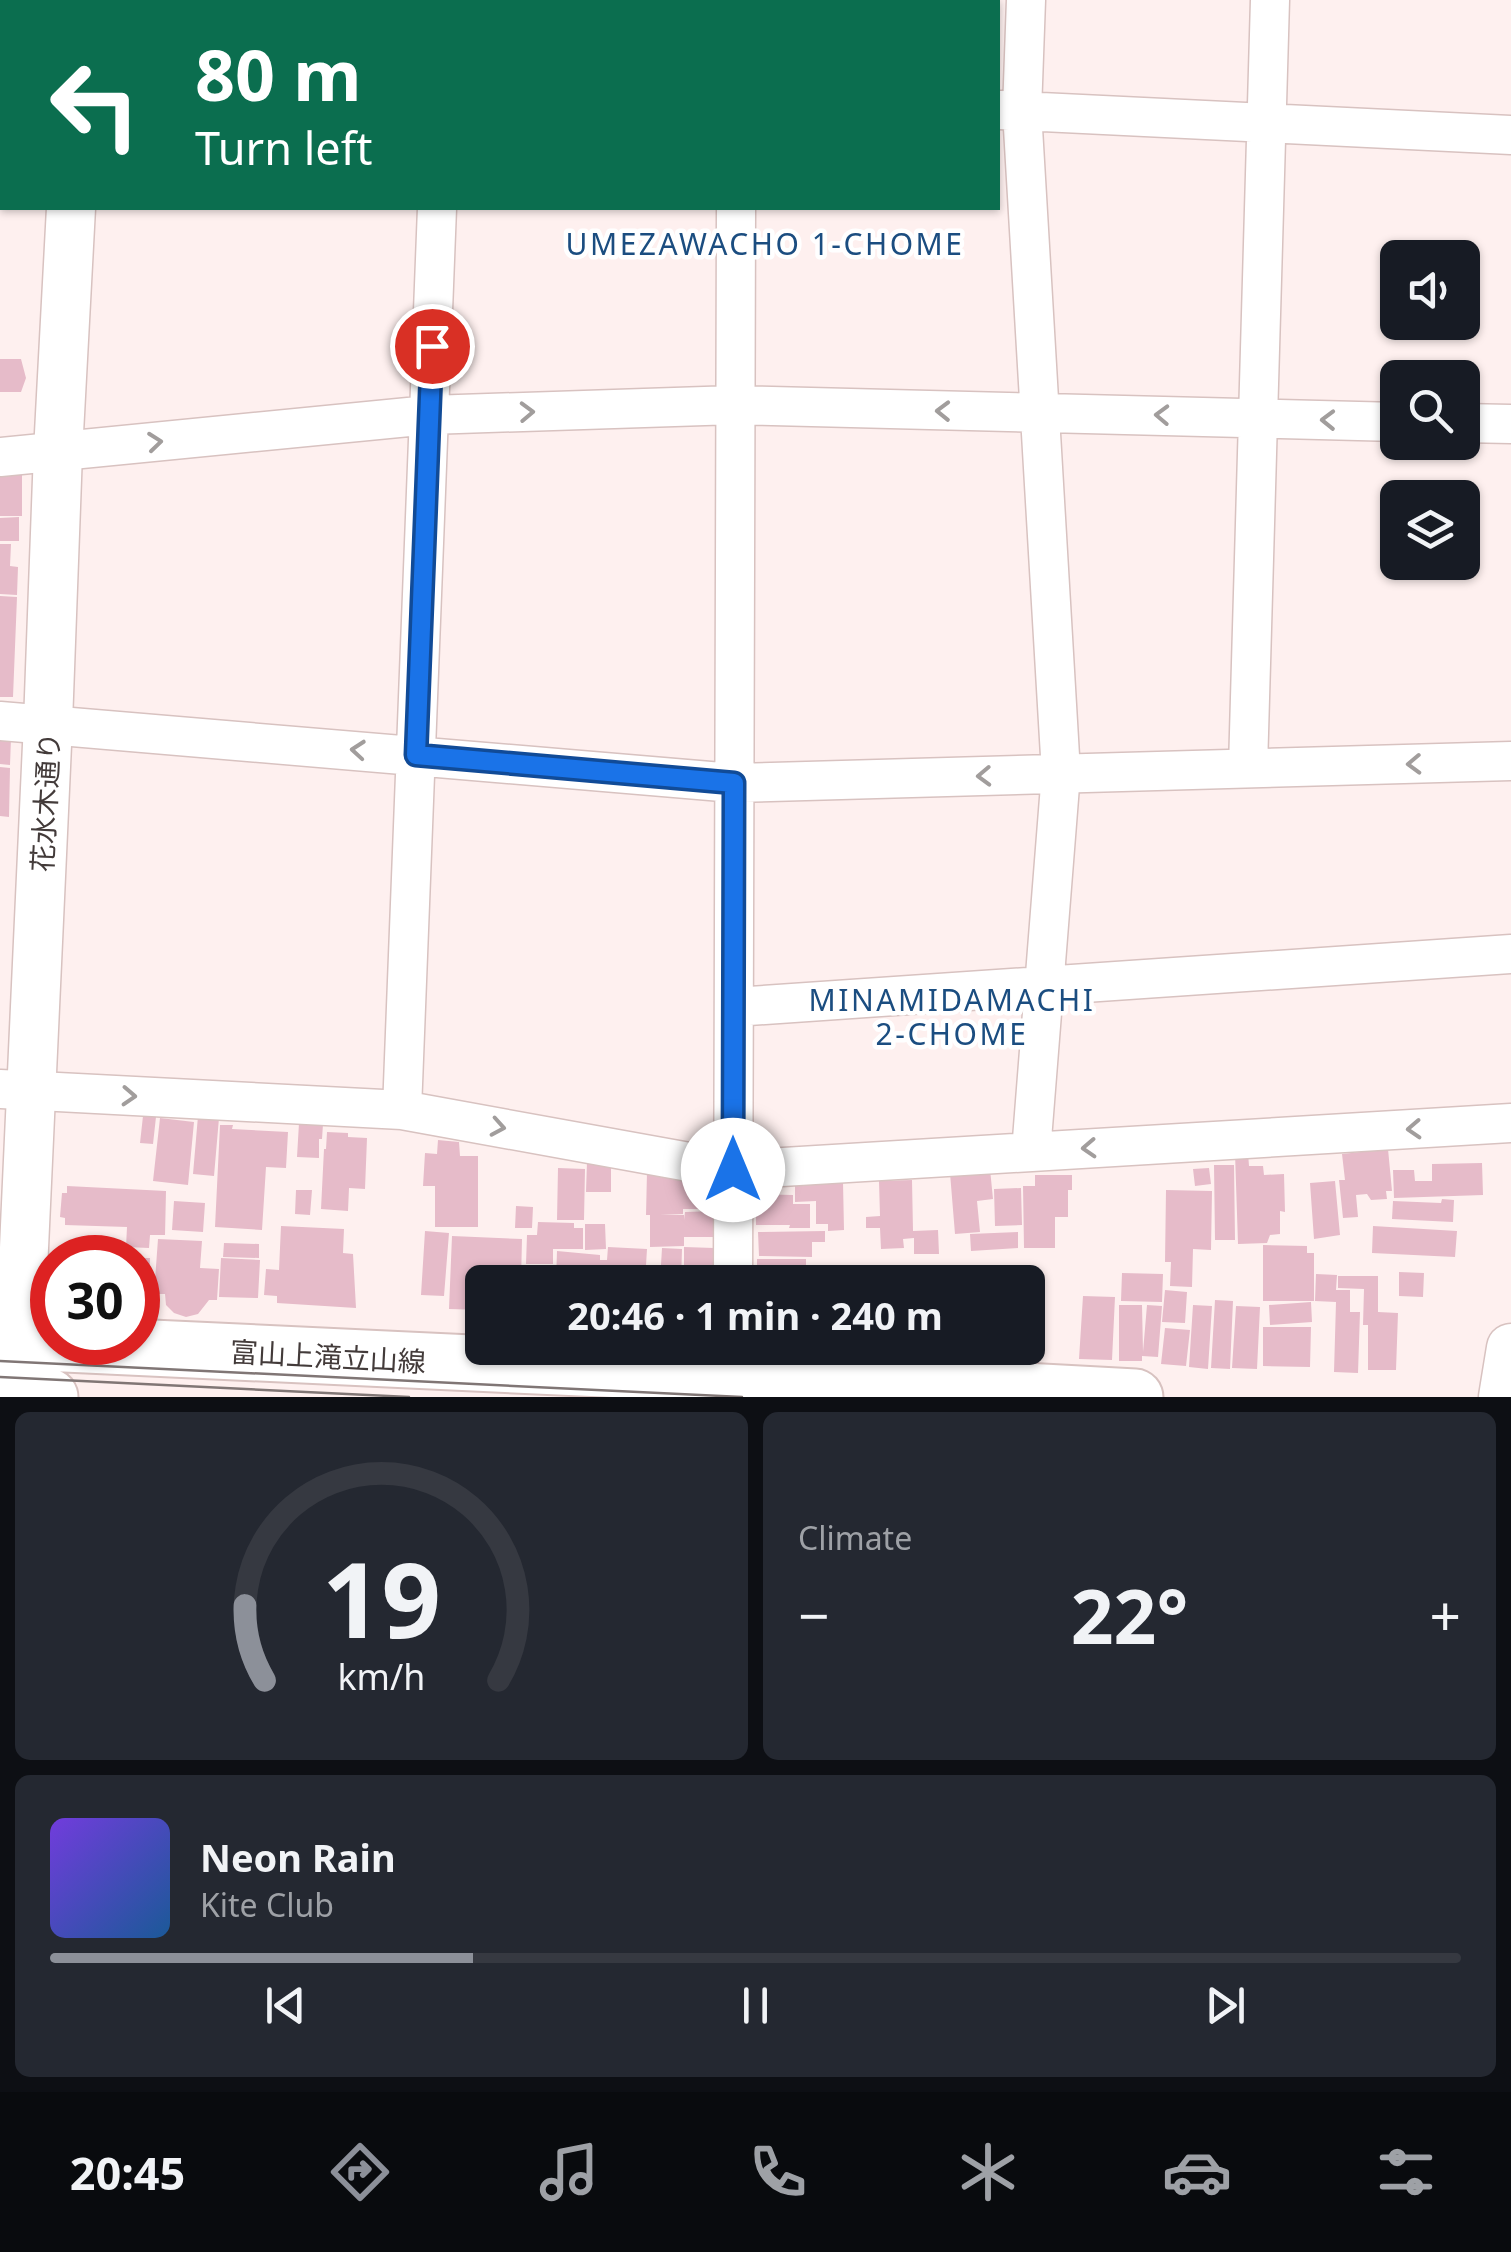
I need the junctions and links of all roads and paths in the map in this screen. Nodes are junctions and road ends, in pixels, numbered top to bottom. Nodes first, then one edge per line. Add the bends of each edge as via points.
1 (1026, 0) edge
2 (1270, 0) edge
3 (1010, 110) edge
4 (1268, 124) junction
5 (1511, 135) edge
6 (72, 210) edge
7 (438, 210) edge
8 (736, 210) edge
9 (736, 405) junction
10 (1040, 412) junction
11 (429, 416) junction
12 (1259, 418) junction
13 (1380, 421) edge
14 (1480, 423) edge
15 (1511, 424) edge
16 (58, 452) junction
17 (0, 456) edge
18 (0, 721) edge
19 (48, 723) junction
20 (416, 755) junction
21 (1511, 761) edge
22 (1248, 768) junction
23 (1062, 774) junction
24 (734, 783) junction
25 (1511, 954) edge
26 (1044, 987) junction
27 (734, 1007) junction
28 (16, 1090) edge
29 (402, 1110) junction
30 (1511, 1122) edge
31 (1031, 1152) junction
32 (733, 1170) junction
33 (733, 1265) edge
34 (1511, 1348) edge
35 (554, 1365) edge
36 (777, 1365) edge
37 (18, 1377) edge
38 (1135, 1397) edge
39 (1503, 1397) edge

1 - 3 street
2 - 4 street
3 - 4 street
3 - 10 street
4 - 5 street
4 - 12 street
6 - 16 street, 花水木通り
7 - 11 street
8 - 9 street
10 -> 9 street
11 -> 9 street
9 - 24 street
12 -> 10 street
10 - 23 street
16 -> 11 street
11 - 20 street
13 -> 12 street
12 - 22 street
14 - 15 street
16 - 17 street
16 - 19 street, 花水木通り
18 - 19 street
20 -> 19 street
19 - 28 street, 花水木通り
20 - 24 street
20 - 29 street
21 -> 22 street
22 - 23 street
23 -> 24 street
23 - 26 street
24 - 27 street
25 - 26 street
26 - 27 street
26 - 31 street
27 - 32 street
28 -> 29 street
28 - 37 street, 花水木通り
29 -> 32 street
30 -> 31 street
31 - 32 street
32 - 33 street
34 - 39 street
35 - 37 main road, 富山上滝立山線
36 - 38 main road, 富山上滝立山線

